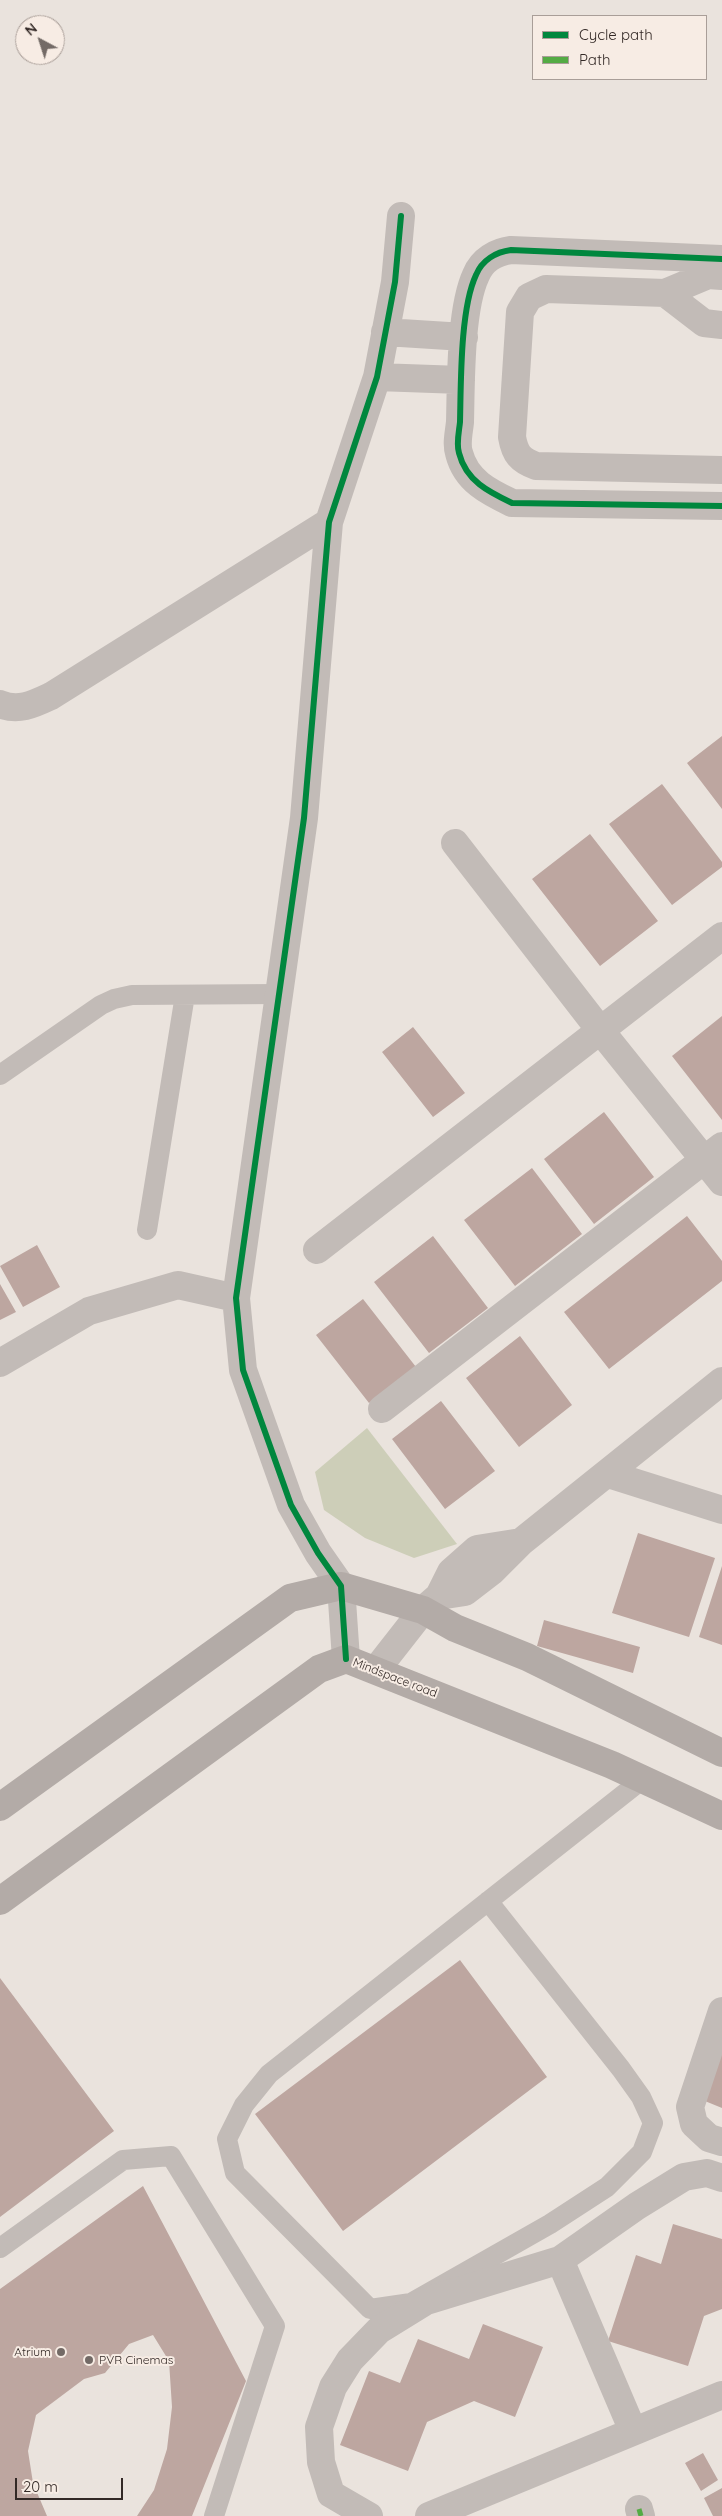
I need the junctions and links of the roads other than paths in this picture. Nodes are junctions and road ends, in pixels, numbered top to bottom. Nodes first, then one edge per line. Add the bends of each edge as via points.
1 (401, 216) dead end
2 (722, 259) edge
3 (722, 276) edge
4 (665, 293) junction
5 (722, 325) edge
6 (386, 332) junction
7 (464, 337) junction
8 (377, 377) junction
9 (461, 380) junction
10 (714, 470) edge
11 (714, 506) edge
12 (329, 522) junction
13 (3, 711) edge
14 (455, 843) dead end
15 (722, 936) edge
16 (279, 994) junction
17 (185, 996) junction
18 (600, 1030) junction
19 (0, 1075) edge
20 (713, 1153) edge
21 (722, 1182) edge
22 (146, 1230) dead end
23 (317, 1250) dead end
24 (236, 1298) junction
25 (0, 1363) edge
26 (722, 1381) edge
27 (382, 1409) dead end
28 (608, 1474) junction
29 (722, 1510) edge
30 (341, 1586) junction
31 (431, 1603) junction
32 (346, 1660) junction
33 (376, 1670) junction
34 (722, 1753) edge
35 (643, 1779) junction
36 (0, 1807) edge
37 (722, 1816) edge
38 (0, 1901) edge
39 (488, 1901) junction
40 (722, 2011) edge
41 (722, 2142) edge
42 (722, 2178) edge
43 (0, 2248) edge
44 (560, 2260) junction
45 (722, 2396) edge
46 (633, 2431) junction
47 (214, 2516) edge
48 (368, 2516) edge
49 (429, 2516) edge

1 - 6 street via 395,282
2 - 7 street via 497,252 476,273
3 - 4 street via 708,275
4 - 5 street via 704,323
4 - 10 street via 546,289 528,297 520,312 514,447 517,456 536,466
6 - 7 street
6 - 8 street
7 - 9 street
8 - 9 street
8 - 12 street
9 - 11 street via 458,452 470,474 484,490 512,503
10 - 11 street
12 - 13 street via 51,696 30,706
12 - 16 street via 304,818
14 - 18 street
15 - 18 street
16 - 17 lane
16 - 24 street
17 - 19 lane via 132,995 114,999
17 - 22 lane
18 - 20 street
18 - 23 street
20 - 21 street
20 - 27 street
24 - 25 street via 178,1285 89,1310
24 - 30 street via 243,1370 291,1505
26 - 28 street
28 - 29 street
28 - 31 street via 521,1542 465,1592
30 - 31 main road
30 - 32 street
30 - 36 main road via 290,1598
31 - 33 street
31 - 34 main road via 455,1628 527,1657
32 - 33 main road, Mindspace road
32 - 38 main road, Mindspace road via 319,1669
33 - 35 main road, Mindspace road
35 - 37 main road, Mindspace road
35 - 39 lane
39 - 39 lane via 269,2074 244,2105 227,2139 235,2173 370,2309 411,2303 550,2224 607,2187 642,2152 653,2123 641,2096 621,2068
40 - 41 street via 690,2107 694,2124 709,2138
42 - 44 street via 707,2172 684,2177
43 - 47 lane via 123,2160 171,2156 275,2326
44 - 46 street
44 - 48 street via 426,2301 379,2330 350,2360 333,2387 320,2426 321,2462 331,2494
45 - 46 street
46 - 49 street

